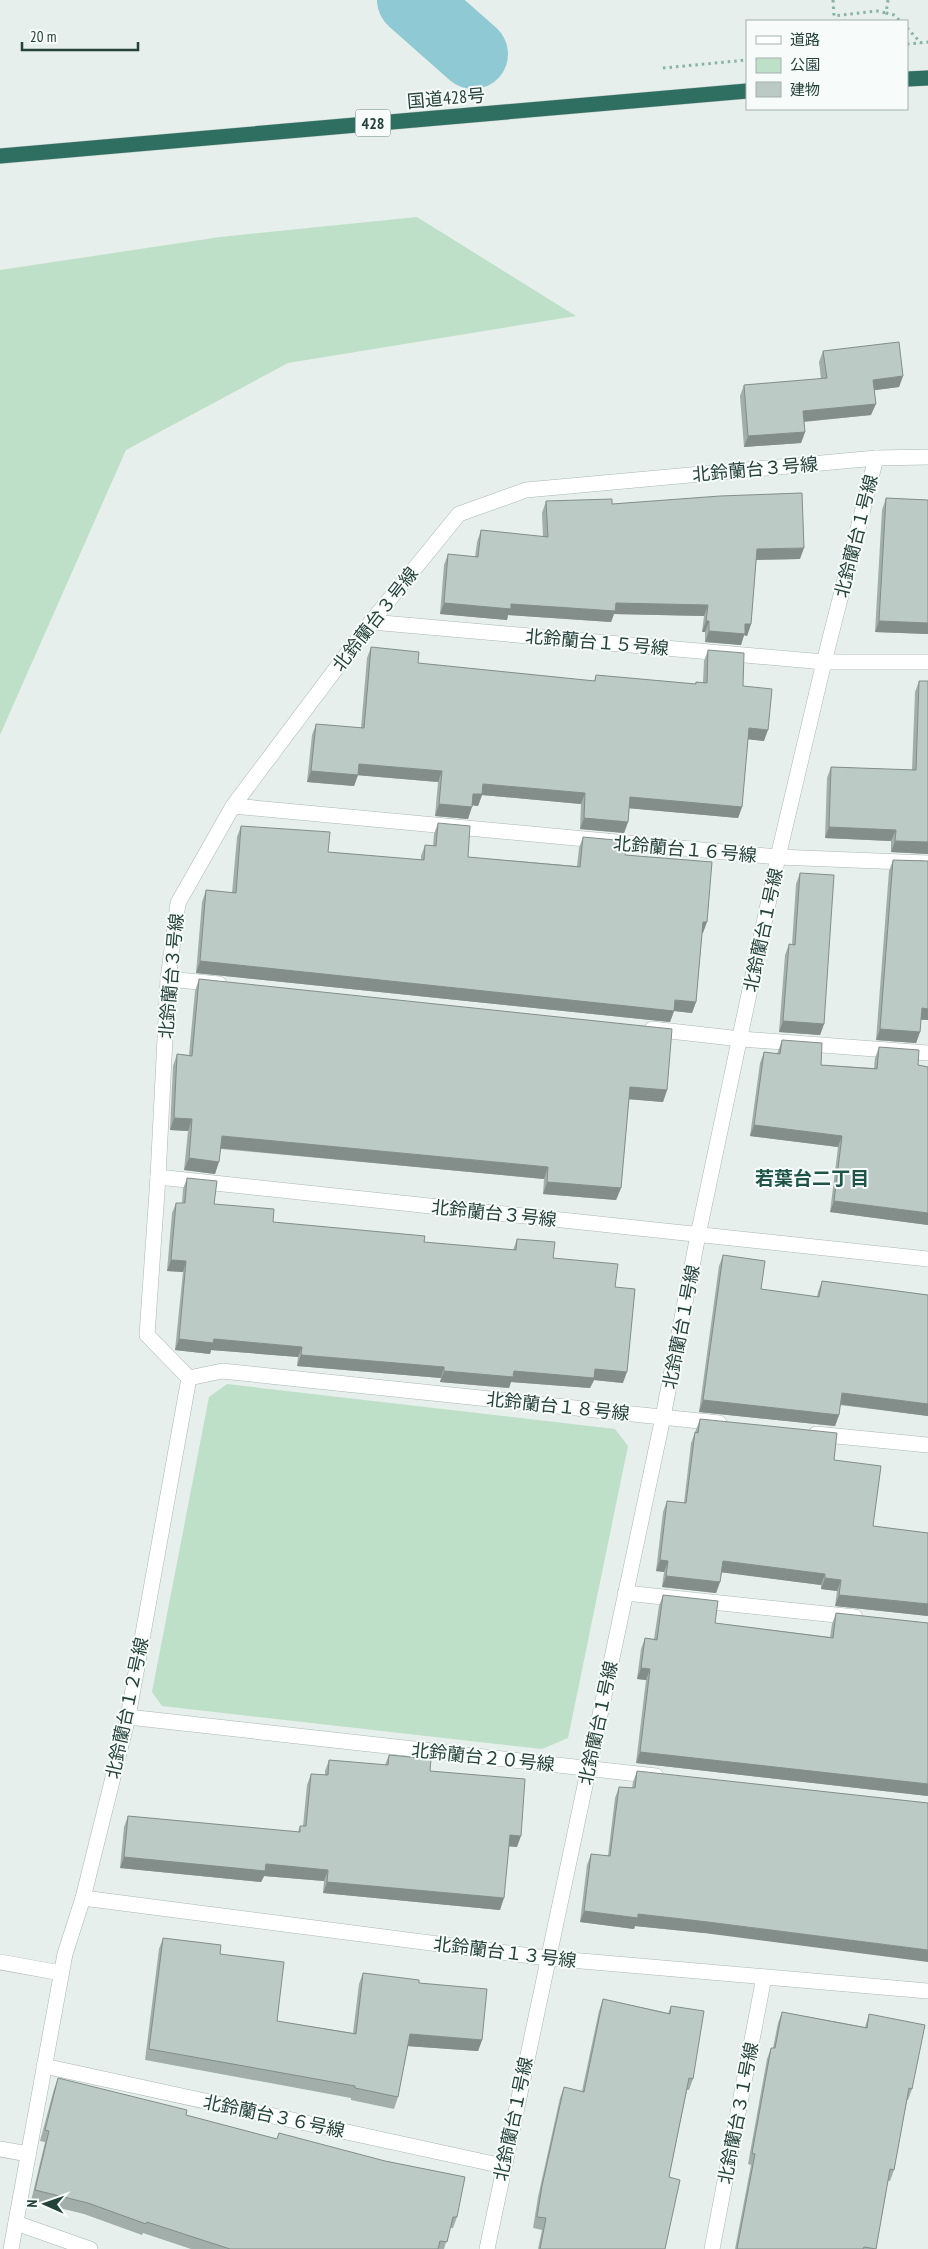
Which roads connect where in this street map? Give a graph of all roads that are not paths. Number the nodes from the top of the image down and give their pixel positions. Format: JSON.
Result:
{"nodes":[{"id":1,"x":928,"y":78,"type":"edge"},
{"id":2,"x":908,"y":79,"type":"edge"},
{"id":3,"x":746,"y":91,"type":"edge"},
{"id":4,"x":0,"y":156,"type":"edge"},
{"id":5,"x":876,"y":458,"type":"junction"},
{"id":6,"x":928,"y":458,"type":"edge"},
{"id":7,"x":371,"y":622,"type":"junction"},
{"id":8,"x":824,"y":662,"type":"junction"},
{"id":9,"x":928,"y":662,"type":"edge"},
{"id":10,"x":233,"y":806,"type":"junction"},
{"id":11,"x":778,"y":858,"type":"junction"},
{"id":12,"x":928,"y":863,"type":"edge"},
{"id":13,"x":168,"y":978,"type":"junction"},
{"id":14,"x":237,"y":986,"type":"edge"},
{"id":15,"x":632,"y":1027,"type":"edge"},
{"id":16,"x":741,"y":1039,"type":"junction"},
{"id":17,"x":928,"y":1053,"type":"edge"},
{"id":18,"x":158,"y":1177,"type":"junction"},
{"id":19,"x":698,"y":1236,"type":"junction"},
{"id":20,"x":928,"y":1259,"type":"edge"},
{"id":21,"x":189,"y":1378,"type":"junction"},
{"id":22,"x":663,"y":1418,"type":"junction"},
{"id":23,"x":732,"y":1425,"type":"edge"},
{"id":24,"x":801,"y":1432,"type":"edge"},
{"id":25,"x":928,"y":1445,"type":"edge"},
{"id":26,"x":625,"y":1593,"type":"junction"},
{"id":27,"x":869,"y":1619,"type":"edge"},
{"id":28,"x":128,"y":1717,"type":"junction"},
{"id":29,"x":588,"y":1768,"type":"junction"},
{"id":30,"x":676,"y":1778,"type":"edge"},
{"id":31,"x":83,"y":1898,"type":"junction"},
{"id":32,"x":547,"y":1958,"type":"junction"},
{"id":33,"x":0,"y":1962,"type":"edge"},
{"id":34,"x":61,"y":1973,"type":"junction"},
{"id":35,"x":764,"y":1977,"type":"junction"},
{"id":36,"x":928,"y":1991,"type":"edge"},
{"id":37,"x":44,"y":2066,"type":"junction"},
{"id":38,"x":0,"y":2149,"type":"edge"},
{"id":39,"x":28,"y":2154,"type":"junction"},
{"id":40,"x":503,"y":2166,"type":"junction"},
{"id":41,"x":16,"y":2223,"type":"junction"},
{"id":42,"x":11,"y":2249,"type":"edge"},
{"id":43,"x":90,"y":2249,"type":"edge"},
{"id":44,"x":487,"y":2249,"type":"edge"},
{"id":45,"x":712,"y":2249,"type":"edge"}],
"edges":[{"from":1,"to":2,"type":"highway"},
{"from":3,"to":4,"type":"highway","name":"国道428号","number":"428"},
{"from":5,"to":6,"type":"street","name":"北鈴蘭台１号線"},
{"from":5,"to":7,"type":"street","name":"北鈴蘭台３号線"},
{"from":5,"to":8,"type":"street","name":"北鈴蘭台１号線"},
{"from":7,"to":8,"type":"street","name":"北鈴蘭台１５号線"},
{"from":7,"to":10,"type":"street","name":"北鈴蘭台３号線"},
{"from":8,"to":9,"type":"street","name":"北鈴蘭台１５号線"},
{"from":8,"to":11,"type":"street","name":"北鈴蘭台１号線"},
{"from":10,"to":11,"type":"street","name":"北鈴蘭台１６号線"},
{"from":10,"to":13,"type":"street","name":"北鈴蘭台３号線"},
{"from":11,"to":12,"type":"street","name":"北鈴蘭台１６号線"},
{"from":11,"to":16,"type":"street","name":"北鈴蘭台１号線"},
{"from":13,"to":14,"type":"street"},
{"from":13,"to":18,"type":"street","name":"北鈴蘭台３号線"},
{"from":15,"to":16,"type":"street"},
{"from":16,"to":17,"type":"street"},
{"from":16,"to":19,"type":"street","name":"北鈴蘭台１号線"},
{"from":18,"to":19,"type":"street","name":"北鈴蘭台３号線"},
{"from":18,"to":21,"type":"street"},
{"from":19,"to":20,"type":"street","name":"北鈴蘭台３号線"},
{"from":19,"to":22,"type":"street","name":"北鈴蘭台１号線"},
{"from":21,"to":22,"type":"street","name":"北鈴蘭台１８号線"},
{"from":21,"to":28,"type":"street","name":"北鈴蘭台１２号線"},
{"from":22,"to":23,"type":"street","name":"北鈴蘭台１８号線"},
{"from":22,"to":26,"type":"street","name":"北鈴蘭台１号線"},
{"from":24,"to":25,"type":"street"},
{"from":26,"to":27,"type":"street"},
{"from":26,"to":29,"type":"street","name":"北鈴蘭台１号線"},
{"from":28,"to":29,"type":"street","name":"北鈴蘭台２０号線"},
{"from":28,"to":31,"type":"street","name":"北鈴蘭台１２号線"},
{"from":29,"to":30,"type":"street","name":"北鈴蘭台２０号線"},
{"from":29,"to":32,"type":"street","name":"北鈴蘭台１号線"},
{"from":31,"to":32,"type":"street","name":"北鈴蘭台１３号線"},
{"from":31,"to":34,"type":"street","name":"北鈴蘭台１２号線"},
{"from":32,"to":35,"type":"street","name":"北鈴蘭台１３号線"},
{"from":32,"to":40,"type":"street","name":"北鈴蘭台１号線"},
{"from":33,"to":34,"type":"street"},
{"from":34,"to":37,"type":"street","name":"北鈴蘭台１２号線"},
{"from":35,"to":36,"type":"street","name":"北鈴蘭台１３号線"},
{"from":35,"to":45,"type":"street","name":"北鈴蘭台３１号線"},
{"from":37,"to":39,"type":"street","name":"北鈴蘭台１２号線"},
{"from":37,"to":40,"type":"street","name":"北鈴蘭台３６号線"},
{"from":38,"to":39,"type":"street"},
{"from":39,"to":41,"type":"street","name":"北鈴蘭台１２号線"},
{"from":40,"to":44,"type":"street","name":"北鈴蘭台１号線"},
{"from":41,"to":42,"type":"street","name":"北鈴蘭台１２号線"},
{"from":41,"to":43,"type":"street"}]}
